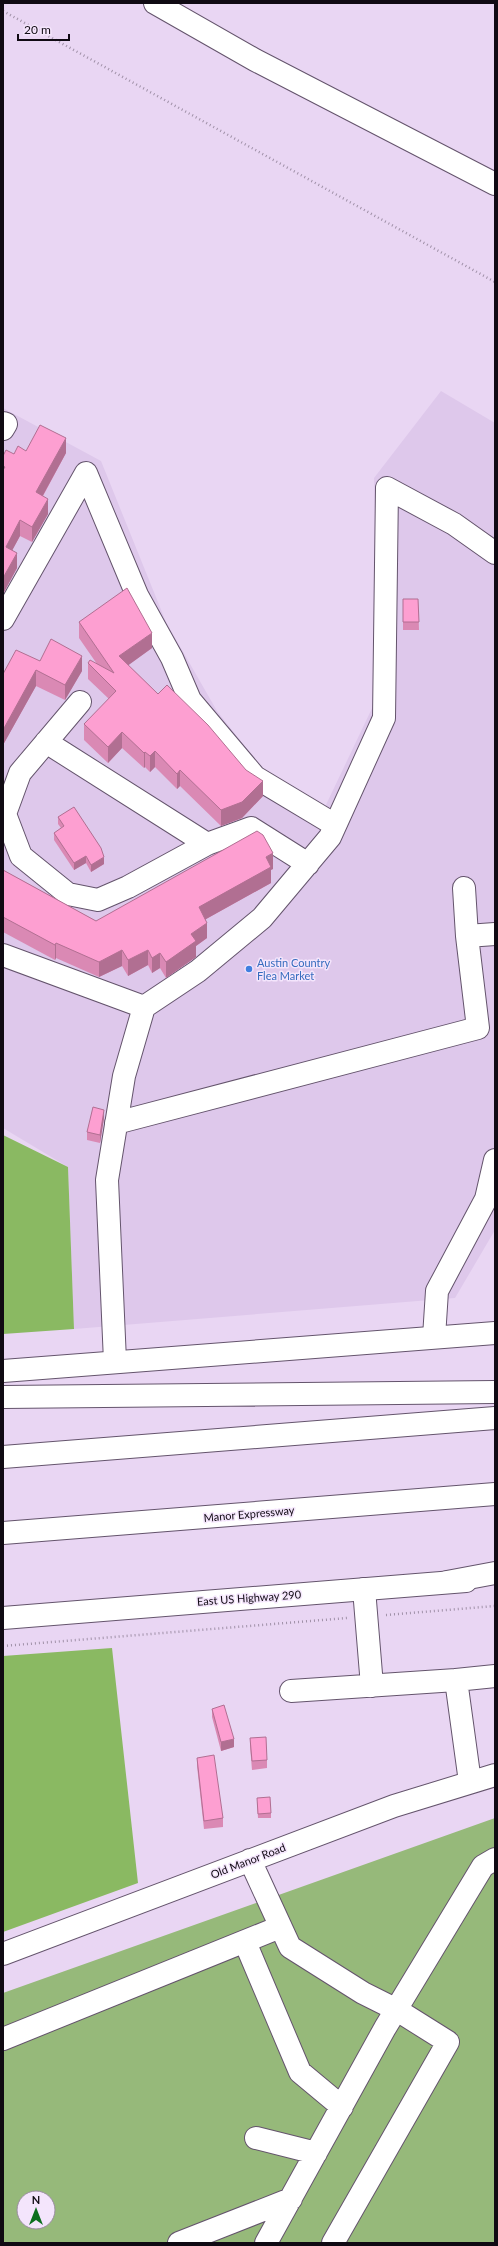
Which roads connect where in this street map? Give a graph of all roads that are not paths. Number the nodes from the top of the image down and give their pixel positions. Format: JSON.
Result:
{"nodes":[{"id":1,"x":155,"y":3,"type":"edge"},
{"id":2,"x":495,"y":184,"type":"edge"},
{"id":3,"x":3,"y":423,"type":"edge"},
{"id":4,"x":3,"y":429,"type":"edge"},
{"id":5,"x":495,"y":553,"type":"edge"},
{"id":6,"x":3,"y":619,"type":"edge"},
{"id":7,"x":80,"y":702,"type":"dead end"},
{"id":8,"x":46,"y":742,"type":"junction"},
{"id":9,"x":336,"y":825,"type":"junction"},
{"id":10,"x":207,"y":844,"type":"junction"},
{"id":11,"x":308,"y":864,"type":"junction"},
{"id":12,"x":464,"y":888,"type":"dead end"},
{"id":13,"x":495,"y":934,"type":"edge"},
{"id":14,"x":467,"y":936,"type":"junction"},
{"id":15,"x":3,"y":955,"type":"edge"},
{"id":16,"x":144,"y":1007,"type":"junction"},
{"id":17,"x":116,"y":1123,"type":"junction"},
{"id":18,"x":495,"y":1160,"type":"edge"},
{"id":19,"x":495,"y":1333,"type":"edge"},
{"id":20,"x":434,"y":1337,"type":"junction"},
{"id":21,"x":115,"y":1361,"type":"junction"},
{"id":22,"x":3,"y":1371,"type":"edge"},
{"id":23,"x":495,"y":1392,"type":"edge"},
{"id":24,"x":3,"y":1397,"type":"edge"},
{"id":25,"x":495,"y":1418,"type":"edge"},
{"id":26,"x":3,"y":1457,"type":"edge"},
{"id":27,"x":495,"y":1494,"type":"edge"},
{"id":28,"x":3,"y":1533,"type":"edge"},
{"id":29,"x":495,"y":1573,"type":"edge"},
{"id":30,"x":495,"y":1578,"type":"edge"},
{"id":31,"x":447,"y":1582,"type":"junction"},
{"id":32,"x":364,"y":1589,"type":"junction"},
{"id":33,"x":3,"y":1618,"type":"edge"},
{"id":34,"x":495,"y":1676,"type":"edge"},
{"id":35,"x":456,"y":1680,"type":"junction"},
{"id":36,"x":372,"y":1686,"type":"junction"},
{"id":37,"x":291,"y":1691,"type":"dead end"},
{"id":38,"x":495,"y":1774,"type":"edge"},
{"id":39,"x":470,"y":1782,"type":"junction"},
{"id":40,"x":495,"y":1858,"type":"edge"},
{"id":41,"x":250,"y":1860,"type":"junction"},
{"id":42,"x":280,"y":1927,"type":"junction"},
{"id":43,"x":244,"y":1942,"type":"junction"},
{"id":44,"x":3,"y":1954,"type":"edge"},
{"id":45,"x":397,"y":2010,"type":"junction"},
{"id":46,"x":3,"y":2039,"type":"edge"},
{"id":47,"x":342,"y":2107,"type":"junction"},
{"id":48,"x":256,"y":2138,"type":"dead end"},
{"id":49,"x":316,"y":2153,"type":"junction"},
{"id":50,"x":291,"y":2199,"type":"junction"},
{"id":51,"x":179,"y":2243,"type":"edge"},
{"id":52,"x":266,"y":2243,"type":"edge"},
{"id":53,"x":333,"y":2243,"type":"edge"}],
"edges":[{"from":1,"to":2,"type":"main road"},
{"from":3,"to":4,"type":"main road"},
{"from":5,"to":9,"type":"main road"},
{"from":6,"to":9,"type":"main road"},
{"from":7,"to":8,"type":"main road"},
{"from":8,"to":10,"type":"main road"},
{"from":8,"to":10,"type":"main road"},
{"from":9,"to":11,"type":"main road"},
{"from":10,"to":11,"type":"main road"},
{"from":11,"to":16,"type":"main road"},
{"from":12,"to":14,"type":"main road"},
{"from":13,"to":14,"type":"main road"},
{"from":14,"to":17,"type":"main road"},
{"from":15,"to":16,"type":"main road"},
{"from":16,"to":17,"type":"main road"},
{"from":17,"to":21,"type":"main road"},
{"from":18,"to":20,"type":"main road"},
{"from":19,"to":20,"type":"main road"},
{"from":20,"to":21,"type":"main road"},
{"from":21,"to":22,"type":"main road"},
{"from":23,"to":24,"type":"main road"},
{"from":25,"to":26,"type":"main road"},
{"from":27,"to":28,"type":"main road","name":"Manor Expressway"},
{"from":29,"to":31,"type":"main road"},
{"from":30,"to":31,"type":"main road","name":"East US Highway 290"},
{"from":31,"to":32,"type":"main road","name":"East US Highway 290"},
{"from":32,"to":33,"type":"main road","name":"East US Highway 290"},
{"from":32,"to":36,"type":"main road"},
{"from":34,"to":35,"type":"main road"},
{"from":35,"to":36,"type":"main road"},
{"from":35,"to":39,"type":"main road"},
{"from":36,"to":37,"type":"main road"},
{"from":38,"to":39,"type":"main road","name":"Old Manor Road"},
{"from":39,"to":41,"type":"main road","name":"Old Manor Road"},
{"from":40,"to":45,"type":"main road"},
{"from":41,"to":42,"type":"main road"},
{"from":41,"to":44,"type":"main road","name":"Old Manor Road"},
{"from":42,"to":43,"type":"main road"},
{"from":42,"to":45,"type":"main road"},
{"from":43,"to":46,"type":"main road"},
{"from":43,"to":47,"type":"main road"},
{"from":45,"to":47,"type":"main road"},
{"from":45,"to":53,"type":"main road"},
{"from":47,"to":49,"type":"main road"},
{"from":48,"to":49,"type":"main road"},
{"from":49,"to":50,"type":"main road"},
{"from":50,"to":51,"type":"main road"},
{"from":50,"to":52,"type":"main road"}]}
